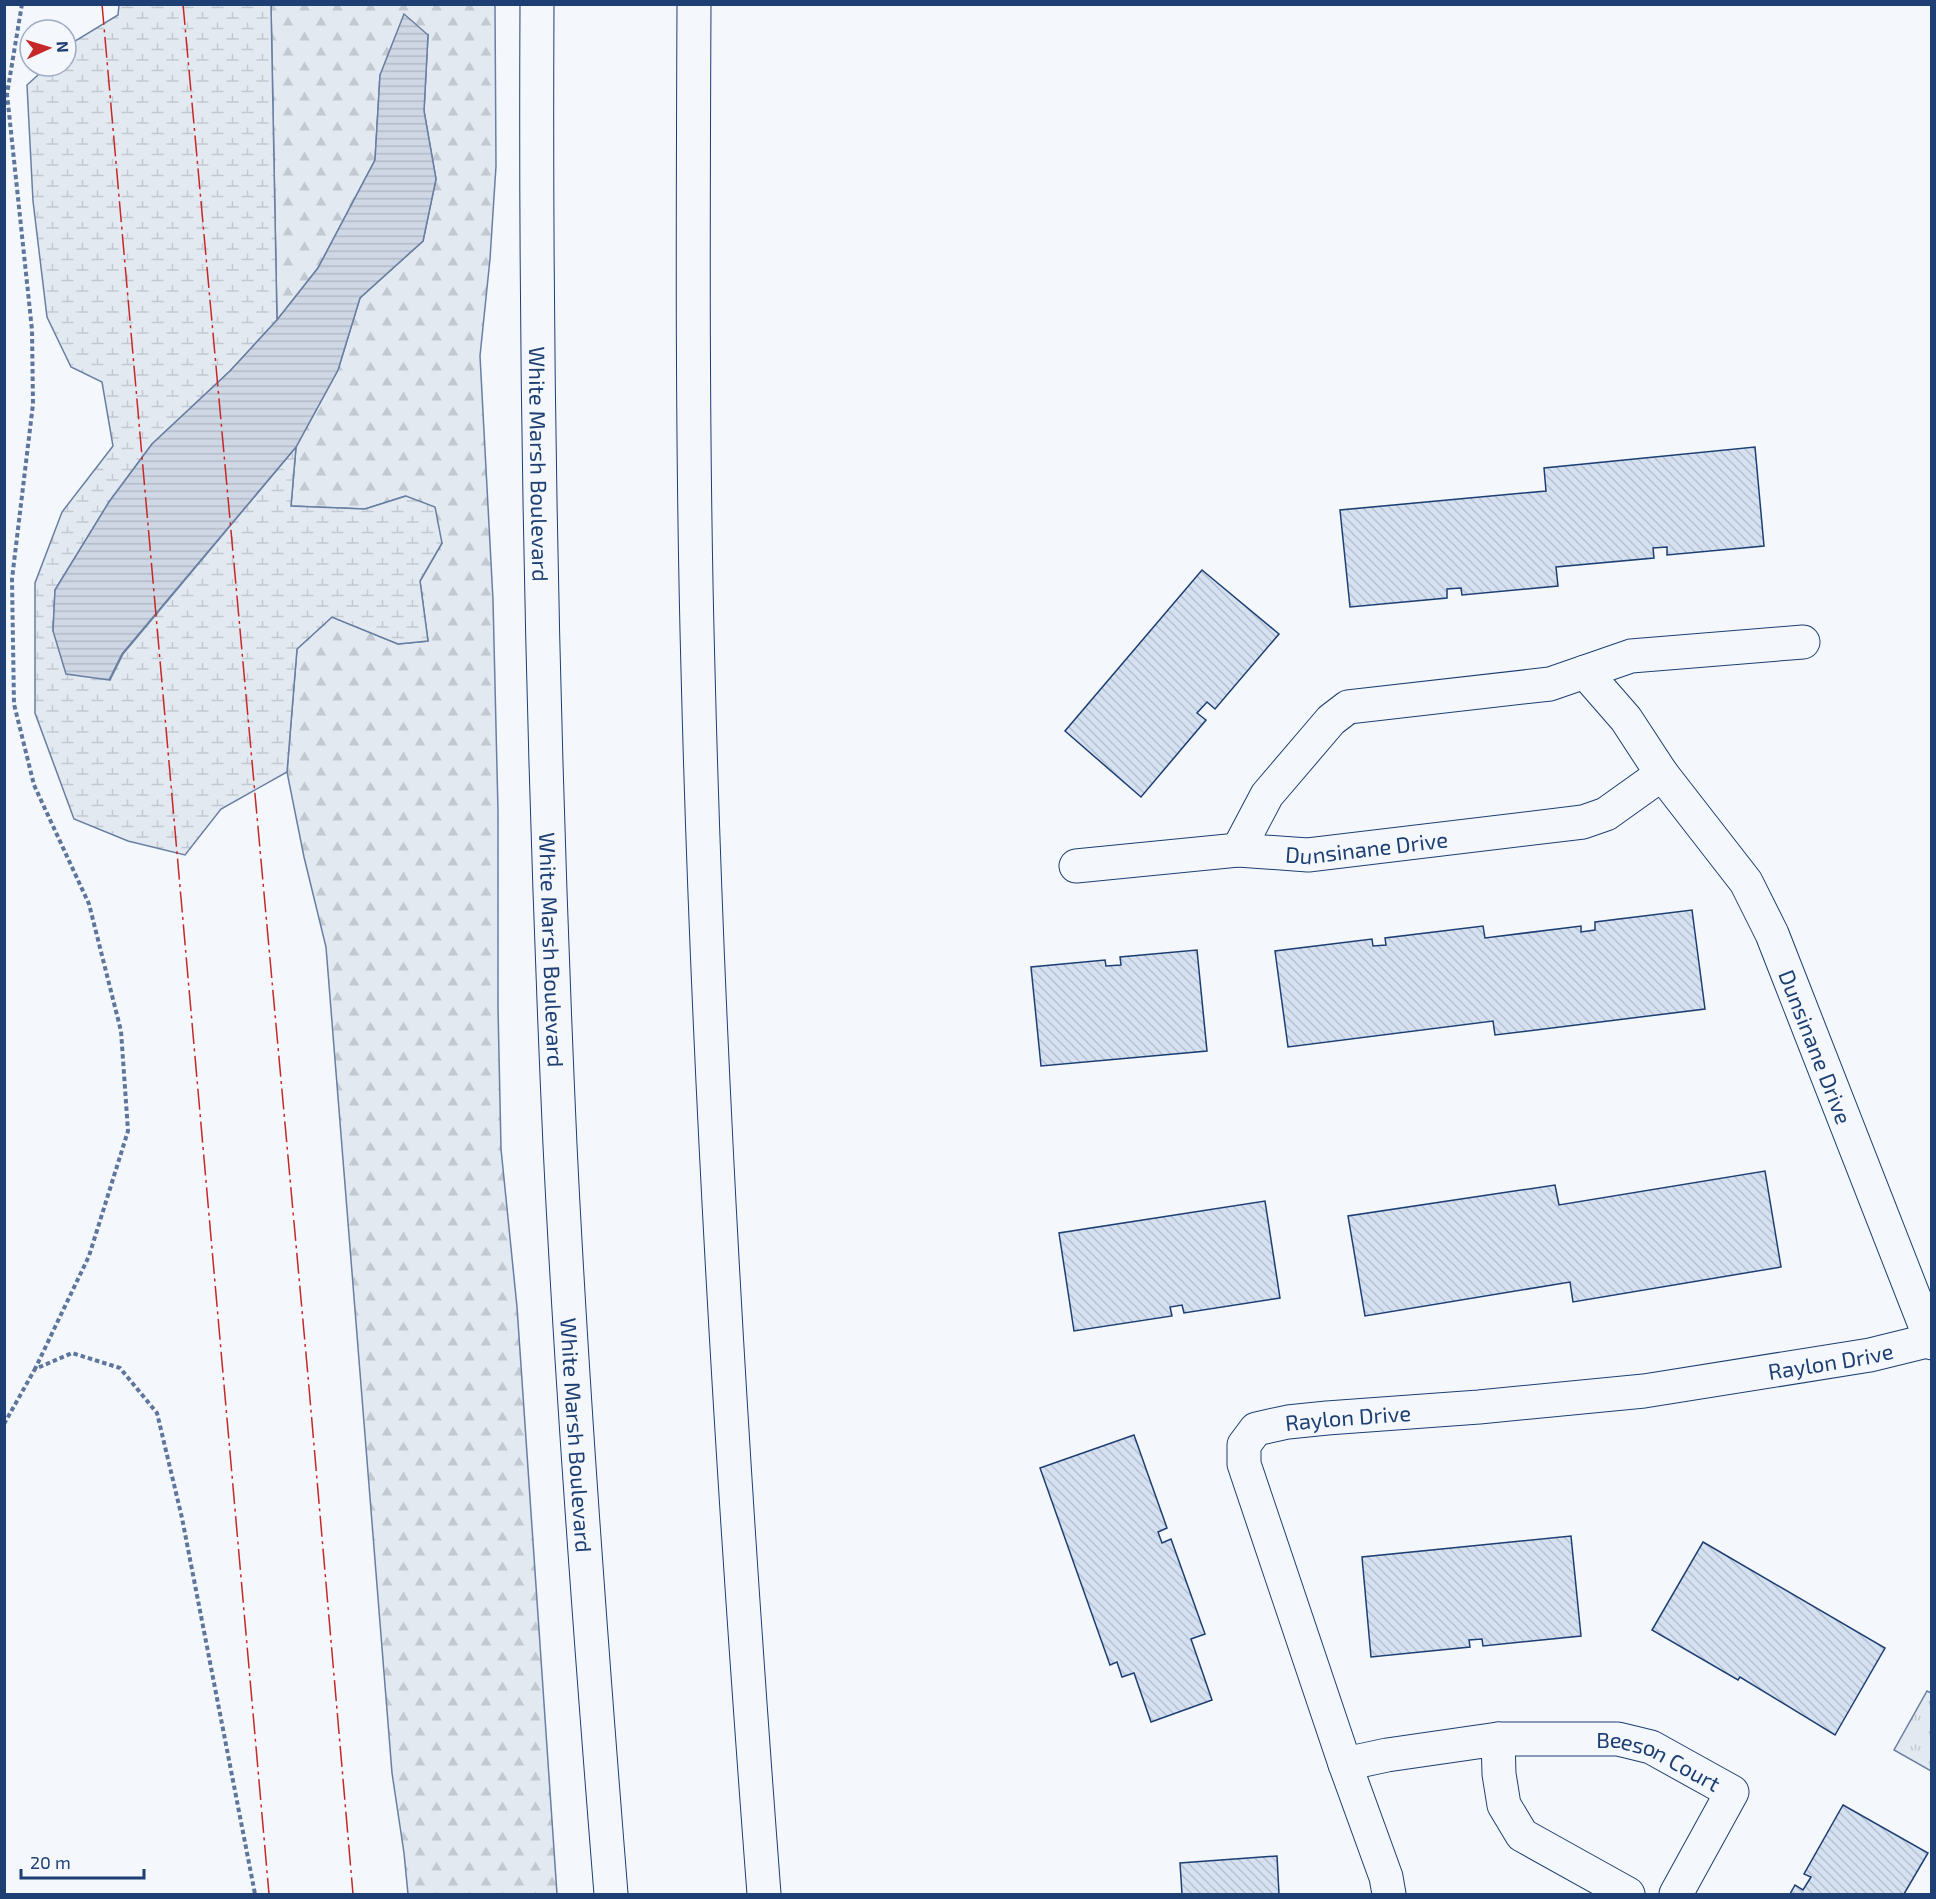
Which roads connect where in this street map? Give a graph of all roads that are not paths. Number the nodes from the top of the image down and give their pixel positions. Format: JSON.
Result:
{"nodes":[{"id":1,"x":537,"y":4,"type":"edge"},
{"id":2,"x":694,"y":4,"type":"edge"},
{"id":3,"x":1803,"y":642,"type":"dead end"},
{"id":4,"x":1585,"y":672,"type":"junction"},
{"id":5,"x":1662,"y":774,"type":"junction"},
{"id":6,"x":1238,"y":850,"type":"junction"},
{"id":7,"x":1076,"y":866,"type":"dead end"},
{"id":8,"x":1931,"y":1342,"type":"edge"},
{"id":9,"x":1498,"y":1738,"type":"junction"},
{"id":10,"x":1345,"y":1764,"type":"junction"},
{"id":11,"x":1394,"y":1889,"type":"edge"},
{"id":12,"x":611,"y":1894,"type":"edge"},
{"id":13,"x":764,"y":1894,"type":"edge"},
{"id":14,"x":1628,"y":1894,"type":"edge"},
{"id":15,"x":1676,"y":1894,"type":"edge"}],
"edges":[{"from":1,"to":12,"type":"main road","name":"White Marsh Boulevard"},
{"from":2,"to":13,"type":"main road"},
{"from":3,"to":4,"type":"main road"},
{"from":4,"to":5,"type":"main road","name":"Dunsinane Drive"},
{"from":4,"to":6,"type":"main road"},
{"from":5,"to":6,"type":"main road","name":"Dunsinane Drive"},
{"from":5,"to":8,"type":"main road","name":"Dunsinane Drive"},
{"from":6,"to":7,"type":"main road","name":"Dunsinane Drive"},
{"from":8,"to":10,"type":"main road","name":"Raylon Drive"},
{"from":9,"to":10,"type":"main road","name":"Beeson Court"},
{"from":9,"to":14,"type":"main road"},
{"from":9,"to":15,"type":"main road","name":"Beeson Court"},
{"from":10,"to":11,"type":"main road","name":"Raylon Drive"}]}
